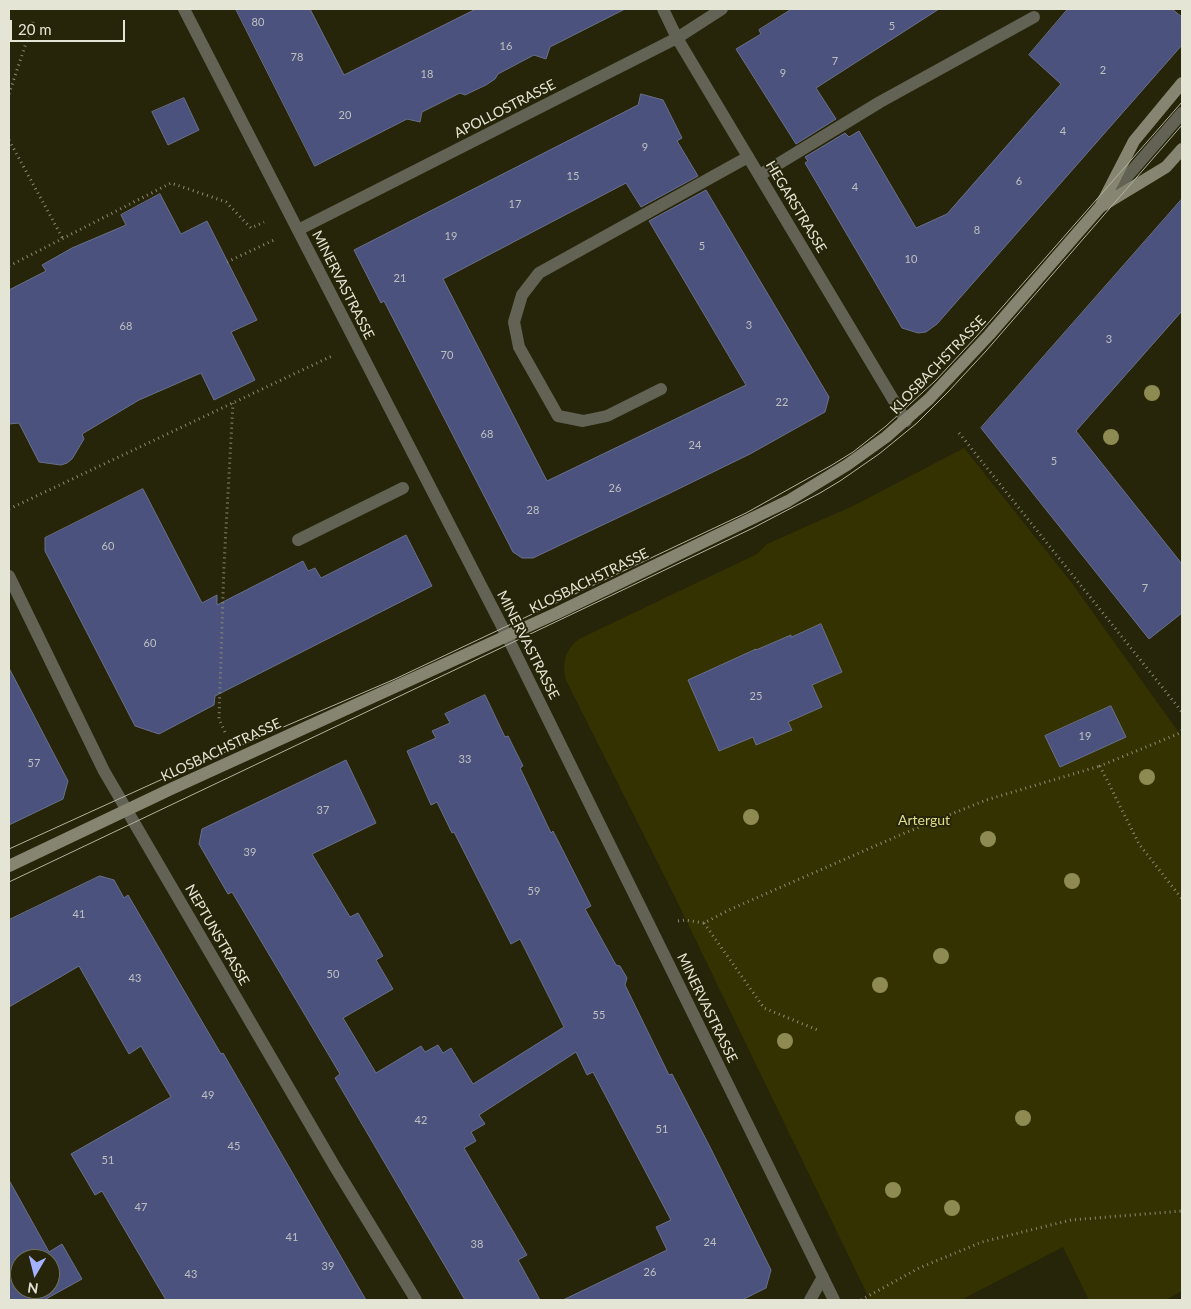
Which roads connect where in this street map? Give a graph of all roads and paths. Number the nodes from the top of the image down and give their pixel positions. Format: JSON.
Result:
{"nodes":[{"id":1,"x":184,"y":9,"type":"edge"},
{"id":2,"x":663,"y":9,"type":"edge"},
{"id":3,"x":722,"y":9,"type":"edge"},
{"id":4,"x":1034,"y":17,"type":"dead end"},
{"id":5,"x":34,"y":19,"type":"dead end"},
{"id":6,"x":677,"y":38,"type":"junction"},
{"id":7,"x":1182,"y":83,"type":"edge"},
{"id":8,"x":9,"y":94,"type":"edge"},
{"id":9,"x":1182,"y":113,"type":"edge"},
{"id":10,"x":9,"y":140,"type":"edge"},
{"id":11,"x":1182,"y":150,"type":"edge"},
{"id":12,"x":748,"y":156,"type":"junction"},
{"id":13,"x":760,"y":175,"type":"junction"},
{"id":14,"x":1100,"y":207,"type":"junction"},
{"id":15,"x":267,"y":221,"type":"dead end"},
{"id":16,"x":298,"y":230,"type":"junction"},
{"id":17,"x":62,"y":239,"type":"junction"},
{"id":18,"x":276,"y":240,"type":"dead end"},
{"id":19,"x":228,"y":262,"type":"dead end"},
{"id":20,"x":9,"y":266,"type":"edge"},
{"id":21,"x":334,"y":354,"type":"dead end"},
{"id":22,"x":661,"y":389,"type":"dead end"},
{"id":23,"x":233,"y":403,"type":"junction"},
{"id":24,"x":906,"y":420,"type":"junction"},
{"id":25,"x":959,"y":432,"type":"dead end"},
{"id":26,"x":403,"y":488,"type":"dead end"},
{"id":27,"x":9,"y":509,"type":"edge"},
{"id":28,"x":298,"y":540,"type":"dead end"},
{"id":29,"x":9,"y":576,"type":"edge"},
{"id":30,"x":507,"y":636,"type":"junction"},
{"id":31,"x":1182,"y":712,"type":"edge"},
{"id":32,"x":1182,"y":730,"type":"edge"},
{"id":33,"x":225,"y":732,"type":"dead end"},
{"id":34,"x":1100,"y":766,"type":"junction"},
{"id":35,"x":127,"y":810,"type":"junction"},
{"id":36,"x":9,"y":866,"type":"edge"},
{"id":37,"x":1182,"y":899,"type":"edge"},
{"id":38,"x":677,"y":921,"type":"dead end"},
{"id":39,"x":704,"y":923,"type":"junction"},
{"id":40,"x":820,"y":1031,"type":"dead end"},
{"id":41,"x":1182,"y":1211,"type":"edge"},
{"id":42,"x":823,"y":1277,"type":"junction"},
{"id":43,"x":416,"y":1300,"type":"edge"},
{"id":44,"x":810,"y":1300,"type":"edge"},
{"id":45,"x":834,"y":1300,"type":"edge"},
{"id":46,"x":860,"y":1300,"type":"edge"}],
"edges":[{"from":1,"to":16,"type":"street","name":"MINERVASTRASSE"},
{"from":2,"to":6,"type":"street","name":"HEGARSTRASSE"},
{"from":3,"to":6,"type":"street","name":"APOLLOSTRASSE"},
{"from":4,"to":13,"type":"street"},
{"from":5,"to":8,"type":"path"},
{"from":6,"to":12,"type":"street","name":"HEGARSTRASSE"},
{"from":6,"to":16,"type":"street","name":"APOLLOSTRASSE"},
{"from":7,"to":14,"type":"street","name":"KLOSBACHSTRASSE"},
{"from":9,"to":14,"type":"street"},
{"from":10,"to":17,"type":"path"},
{"from":11,"to":14,"type":"street","name":"KLOSBACHSTRASSE"},
{"from":12,"to":13,"type":"street","name":"HEGARSTRASSE"},
{"from":12,"to":22,"type":"street"},
{"from":13,"to":24,"type":"street","name":"HEGARSTRASSE"},
{"from":14,"to":24,"type":"street","name":"KLOSBACHSTRASSE"},
{"from":15,"to":17,"type":"path"},
{"from":16,"to":30,"type":"street","name":"MINERVASTRASSE"},
{"from":17,"to":20,"type":"path"},
{"from":18,"to":19,"type":"path"},
{"from":21,"to":23,"type":"path"},
{"from":23,"to":27,"type":"path"},
{"from":23,"to":33,"type":"path"},
{"from":24,"to":30,"type":"street","name":"KLOSBACHSTRASSE"},
{"from":25,"to":31,"type":"path"},
{"from":26,"to":28,"type":"street"},
{"from":29,"to":35,"type":"street","name":"NEPTUNSTRASSE"},
{"from":30,"to":35,"type":"street","name":"KLOSBACHSTRASSE"},
{"from":30,"to":42,"type":"street","name":"MINERVASTRASSE"},
{"from":32,"to":34,"type":"path"},
{"from":34,"to":37,"type":"path"},
{"from":34,"to":39,"type":"path"},
{"from":35,"to":36,"type":"street","name":"KLOSBACHSTRASSE"},
{"from":35,"to":43,"type":"street","name":"NEPTUNSTRASSE"},
{"from":38,"to":39,"type":"path"},
{"from":39,"to":40,"type":"path"},
{"from":41,"to":46,"type":"path"},
{"from":42,"to":44,"type":"street"},
{"from":42,"to":45,"type":"street","name":"MINERVASTRASSE"}]}
